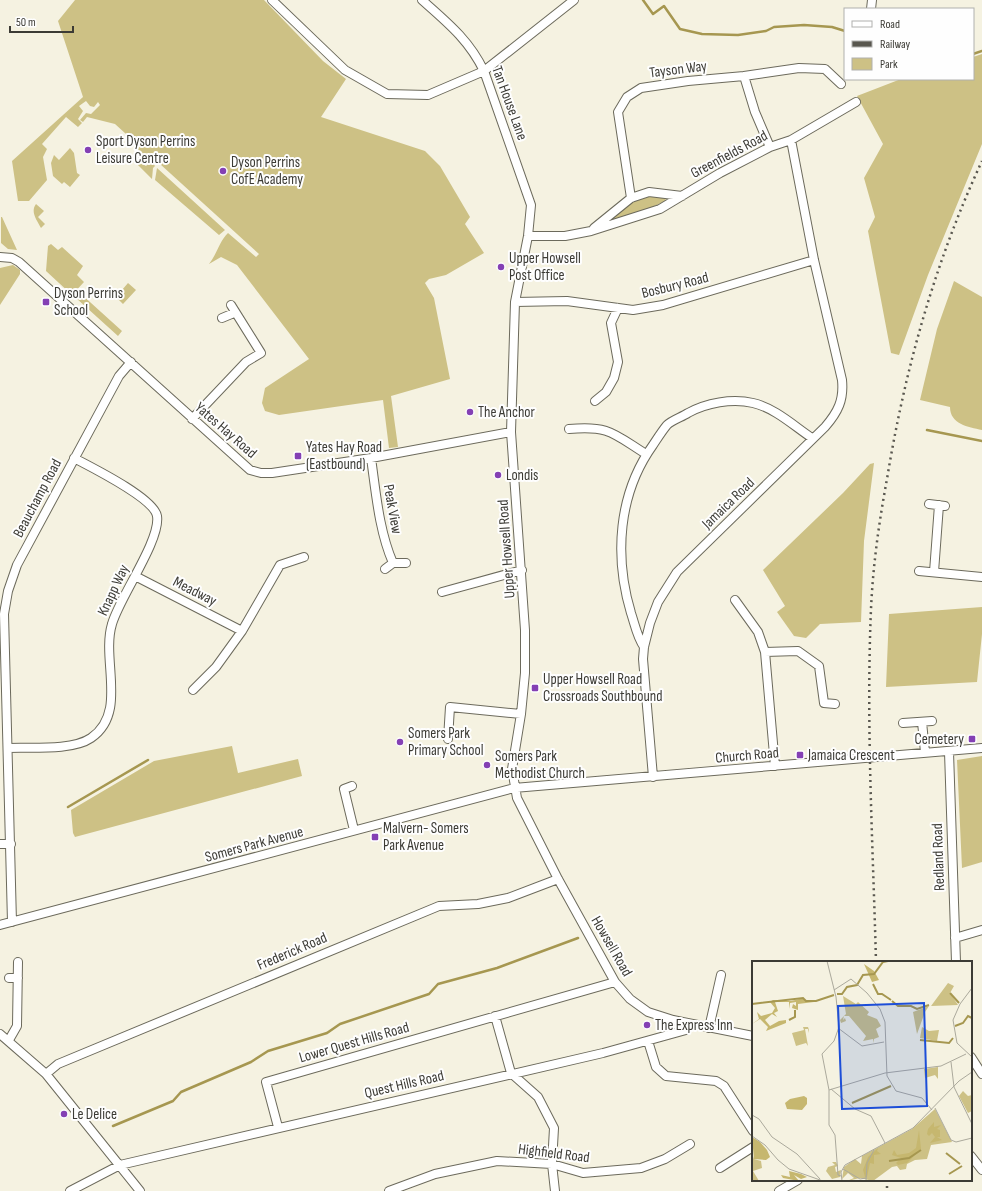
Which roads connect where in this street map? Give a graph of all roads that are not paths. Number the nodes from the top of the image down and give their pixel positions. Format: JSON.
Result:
{"nodes":[{"id":1,"x":272,"y":0,"type":"edge"},
{"id":2,"x":422,"y":0,"type":"edge"},
{"id":3,"x":574,"y":0,"type":"edge"},
{"id":4,"x":484,"y":71,"type":"junction"},
{"id":5,"x":744,"y":76,"type":"junction"},
{"id":6,"x":841,"y":84,"type":"dead end"},
{"id":7,"x":856,"y":102,"type":"dead end"},
{"id":8,"x":791,"y":140,"type":"junction"},
{"id":9,"x":770,"y":147,"type":"junction"},
{"id":10,"x":682,"y":196,"type":"junction"},
{"id":11,"x":631,"y":198,"type":"junction"},
{"id":12,"x":590,"y":231,"type":"junction"},
{"id":13,"x":528,"y":236,"type":"junction"},
{"id":14,"x":0,"y":257,"type":"edge"},
{"id":15,"x":814,"y":260,"type":"junction"},
{"id":16,"x":515,"y":302,"type":"junction"},
{"id":17,"x":618,"y":308,"type":"junction"},
{"id":18,"x":222,"y":318,"type":"dead end"},
{"id":19,"x":131,"y":362,"type":"junction"},
{"id":20,"x":595,"y":401,"type":"dead end"},
{"id":21,"x":192,"y":419,"type":"junction"},
{"id":22,"x":569,"y":429,"type":"dead end"},
{"id":23,"x":511,"y":432,"type":"junction"},
{"id":24,"x":812,"y":438,"type":"junction"},
{"id":25,"x":646,"y":454,"type":"junction"},
{"id":26,"x":74,"y":458,"type":"junction"},
{"id":27,"x":370,"y":458,"type":"junction"},
{"id":28,"x":929,"y":504,"type":"dead end"},
{"id":29,"x":304,"y":557,"type":"dead end"},
{"id":30,"x":394,"y":563,"type":"junction"},
{"id":31,"x":406,"y":563,"type":"dead end"},
{"id":32,"x":385,"y":569,"type":"dead end"},
{"id":33,"x":522,"y":570,"type":"junction"},
{"id":34,"x":919,"y":571,"type":"dead end"},
{"id":35,"x":934,"y":572,"type":"junction"},
{"id":36,"x":135,"y":576,"type":"junction"},
{"id":37,"x":982,"y":576,"type":"edge"},
{"id":38,"x":442,"y":592,"type":"dead end"},
{"id":39,"x":735,"y":600,"type":"dead end"},
{"id":40,"x":242,"y":631,"type":"junction"},
{"id":41,"x":644,"y":647,"type":"junction"},
{"id":42,"x":765,"y":652,"type":"junction"},
{"id":43,"x":193,"y":690,"type":"dead end"},
{"id":44,"x":834,"y":704,"type":"dead end"},
{"id":45,"x":521,"y":714,"type":"junction"},
{"id":46,"x":932,"y":721,"type":"dead end"},
{"id":47,"x":922,"y":722,"type":"junction"},
{"id":48,"x":902,"y":723,"type":"dead end"},
{"id":49,"x":448,"y":739,"type":"dead end"},
{"id":50,"x":8,"y":748,"type":"junction"},
{"id":51,"x":982,"y":748,"type":"edge"},
{"id":52,"x":924,"y":752,"type":"junction"},
{"id":53,"x":949,"y":752,"type":"junction"},
{"id":54,"x":775,"y":766,"type":"junction"},
{"id":55,"x":653,"y":777,"type":"junction"},
{"id":56,"x":352,"y":786,"type":"dead end"},
{"id":57,"x":514,"y":788,"type":"junction"},
{"id":58,"x":354,"y":830,"type":"junction"},
{"id":59,"x":0,"y":844,"type":"edge"},
{"id":60,"x":11,"y":844,"type":"junction"},
{"id":61,"x":558,"y":879,"type":"junction"},
{"id":62,"x":12,"y":922,"type":"junction"},
{"id":63,"x":0,"y":925,"type":"edge"},
{"id":64,"x":982,"y":930,"type":"edge"},
{"id":65,"x":955,"y":938,"type":"junction"},
{"id":66,"x":956,"y":961,"type":"edge"},
{"id":67,"x":18,"y":962,"type":"dead end"},
{"id":68,"x":721,"y":975,"type":"dead end"},
{"id":69,"x":9,"y":978,"type":"dead end"},
{"id":70,"x":18,"y":978,"type":"junction"},
{"id":71,"x":615,"y":982,"type":"junction"},
{"id":72,"x":494,"y":1016,"type":"junction"},
{"id":73,"x":691,"y":1024,"type":"junction"},
{"id":74,"x":709,"y":1028,"type":"junction"},
{"id":75,"x":0,"y":1034,"type":"edge"},
{"id":76,"x":752,"y":1036,"type":"edge"},
{"id":77,"x":9,"y":1040,"type":"junction"},
{"id":78,"x":648,"y":1041,"type":"junction"},
{"id":79,"x":972,"y":1059,"type":"edge"},
{"id":80,"x":46,"y":1074,"type":"junction"},
{"id":81,"x":511,"y":1074,"type":"junction"},
{"id":82,"x":982,"y":1074,"type":"edge"},
{"id":83,"x":278,"y":1127,"type":"junction"},
{"id":84,"x":752,"y":1129,"type":"edge"},
{"id":85,"x":690,"y":1144,"type":"dead end"},
{"id":86,"x":752,"y":1149,"type":"edge"},
{"id":87,"x":972,"y":1157,"type":"edge"},
{"id":88,"x":552,"y":1164,"type":"junction"},
{"id":89,"x":120,"y":1165,"type":"junction"},
{"id":90,"x":720,"y":1168,"type":"dead end"},
{"id":91,"x":982,"y":1170,"type":"edge"},
{"id":92,"x":796,"y":1181,"type":"edge"},
{"id":93,"x":70,"y":1191,"type":"edge"},
{"id":94,"x":140,"y":1191,"type":"edge"},
{"id":95,"x":389,"y":1191,"type":"edge"},
{"id":96,"x":555,"y":1191,"type":"edge"},
{"id":97,"x":779,"y":1191,"type":"edge"}],
"edges":[{"from":1,"to":4,"type":"street"},
{"from":2,"to":4,"type":"street","name":"Tan House Lane"},
{"from":3,"to":4,"type":"street"},
{"from":4,"to":13,"type":"street","name":"Tan House Lane"},
{"from":5,"to":6,"type":"street","name":"Tayson Way"},
{"from":5,"to":9,"type":"street"},
{"from":5,"to":11,"type":"street","name":"Tayson Way"},
{"from":7,"to":8,"type":"street","name":"Greenfields Road"},
{"from":8,"to":9,"type":"street","name":"Greenfields Road"},
{"from":8,"to":15,"type":"street","name":"Greenfields Road"},
{"from":9,"to":10,"type":"street","name":"Greenfields Road"},
{"from":10,"to":11,"type":"street","name":"Greenfields Road"},
{"from":10,"to":12,"type":"street","name":"Greenfields Road"},
{"from":11,"to":12,"type":"street","name":"Greenfields Road"},
{"from":12,"to":13,"type":"street","name":"Greenfields Road"},
{"from":13,"to":16,"type":"street","name":"Upper Howsell Road"},
{"from":14,"to":19,"type":"street","name":"Yates Hay Road"},
{"from":15,"to":17,"type":"street","name":"Bosbury Road"},
{"from":15,"to":24,"type":"street","name":"Jamaica Road"},
{"from":16,"to":17,"type":"street","name":"Bosbury Road"},
{"from":16,"to":23,"type":"street","name":"Upper Howsell Road"},
{"from":17,"to":20,"type":"street"},
{"from":18,"to":21,"type":"street"},
{"from":19,"to":21,"type":"street","name":"Yates Hay Road"},
{"from":19,"to":26,"type":"street","name":"Beauchamp Road"},
{"from":21,"to":27,"type":"street","name":"Yates Hay Road"},
{"from":22,"to":25,"type":"street"},
{"from":23,"to":27,"type":"street","name":"Yates Hay Road"},
{"from":23,"to":33,"type":"street","name":"Upper Howsell Road"},
{"from":24,"to":25,"type":"street"},
{"from":24,"to":41,"type":"street","name":"Jamaica Road"},
{"from":25,"to":41,"type":"street"},
{"from":26,"to":36,"type":"street","name":"Knapp Way"},
{"from":26,"to":50,"type":"street","name":"Beauchamp Road"},
{"from":27,"to":30,"type":"street","name":"Peak View"},
{"from":28,"to":35,"type":"street"},
{"from":29,"to":40,"type":"street"},
{"from":30,"to":31,"type":"street"},
{"from":30,"to":32,"type":"street"},
{"from":33,"to":38,"type":"street"},
{"from":33,"to":45,"type":"street","name":"Upper Howsell Road"},
{"from":34,"to":35,"type":"street"},
{"from":35,"to":37,"type":"street"},
{"from":36,"to":40,"type":"street","name":"Meadway"},
{"from":36,"to":50,"type":"street","name":"Knapp Way"},
{"from":39,"to":42,"type":"street"},
{"from":40,"to":43,"type":"street"},
{"from":41,"to":55,"type":"street","name":"Jamaica Road"},
{"from":42,"to":44,"type":"street"},
{"from":42,"to":54,"type":"street"},
{"from":45,"to":49,"type":"street"},
{"from":45,"to":57,"type":"street","name":"Upper Howsell Road"},
{"from":46,"to":47,"type":"street"},
{"from":47,"to":48,"type":"street"},
{"from":47,"to":52,"type":"street"},
{"from":50,"to":60,"type":"street","name":"Beauchamp Road"},
{"from":51,"to":53,"type":"street","name":"Church Road"},
{"from":52,"to":53,"type":"street","name":"Church Road"},
{"from":52,"to":54,"type":"street","name":"Church Road"},
{"from":53,"to":65,"type":"street","name":"Redland Road"},
{"from":54,"to":55,"type":"street","name":"Church Road"},
{"from":55,"to":57,"type":"street","name":"Church Road"},
{"from":56,"to":58,"type":"street"},
{"from":57,"to":58,"type":"street","name":"Somers Park Avenue"},
{"from":57,"to":61,"type":"street","name":"Howsell Road"},
{"from":58,"to":62,"type":"street","name":"Somers Park Avenue"},
{"from":59,"to":60,"type":"street"},
{"from":60,"to":62,"type":"street","name":"Beauchamp Road"},
{"from":61,"to":71,"type":"street","name":"Howsell Road"},
{"from":61,"to":80,"type":"street","name":"Frederick Road"},
{"from":62,"to":63,"type":"street","name":"Somers Park Avenue"},
{"from":64,"to":65,"type":"street"},
{"from":65,"to":66,"type":"street","name":"Redland Road"},
{"from":67,"to":70,"type":"street"},
{"from":68,"to":74,"type":"street"},
{"from":69,"to":70,"type":"street"},
{"from":70,"to":77,"type":"street"},
{"from":71,"to":72,"type":"street","name":"Lower Quest Hills Road"},
{"from":71,"to":73,"type":"street","name":"Howsell Road"},
{"from":72,"to":81,"type":"street"},
{"from":72,"to":83,"type":"street","name":"Lower Quest Hills Road"},
{"from":73,"to":74,"type":"street","name":"Howsell Road"},
{"from":73,"to":78,"type":"street","name":"Quest Hills Road"},
{"from":74,"to":76,"type":"street","name":"Howsell Road"},
{"from":75,"to":77,"type":"street"},
{"from":77,"to":80,"type":"street"},
{"from":78,"to":81,"type":"street","name":"Quest Hills Road"},
{"from":78,"to":84,"type":"street"},
{"from":79,"to":82,"type":"street"},
{"from":80,"to":89,"type":"street"},
{"from":81,"to":83,"type":"street","name":"Quest Hills Road"},
{"from":81,"to":88,"type":"street"},
{"from":83,"to":89,"type":"street","name":"Quest Hills Road"},
{"from":85,"to":88,"type":"street","name":"Highfield Road"},
{"from":86,"to":90,"type":"street"},
{"from":87,"to":91,"type":"street"},
{"from":88,"to":95,"type":"street","name":"Highfield Road"},
{"from":88,"to":96,"type":"street"},
{"from":89,"to":93,"type":"street","name":"Quest Hills Road"},
{"from":89,"to":94,"type":"street"},
{"from":92,"to":97,"type":"street"}]}
